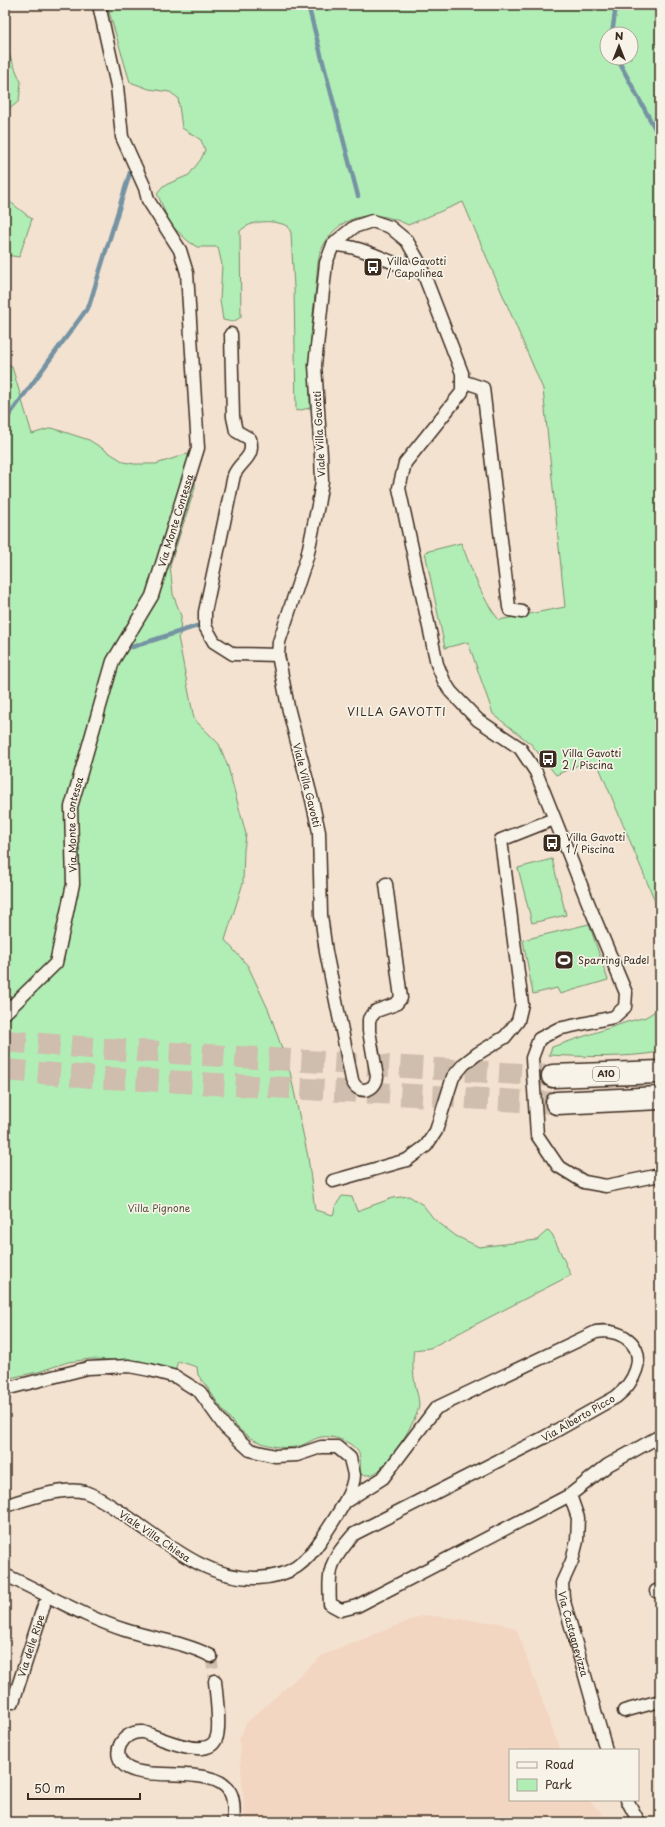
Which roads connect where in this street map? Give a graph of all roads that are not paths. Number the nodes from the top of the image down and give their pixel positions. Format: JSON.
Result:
{"nodes":[{"id":1,"x":99,"y":5,"type":"edge"},
{"id":2,"x":333,"y":245,"type":"junction"},
{"id":3,"x":422,"y":272,"type":"junction"},
{"id":4,"x":231,"y":334,"type":"dead end"},
{"id":5,"x":462,"y":381,"type":"junction"},
{"id":6,"x":522,"y":612,"type":"dead end"},
{"id":7,"x":278,"y":655,"type":"junction"},
{"id":8,"x":554,"y":818,"type":"junction"},
{"id":9,"x":386,"y":884,"type":"dead end"},
{"id":10,"x":5,"y":1013,"type":"edge"},
{"id":11,"x":660,"y":1072,"type":"edge"},
{"id":12,"x":553,"y":1076,"type":"tunnel mouth"},
{"id":13,"x":660,"y":1098,"type":"edge"},
{"id":14,"x":557,"y":1103,"type":"tunnel mouth"},
{"id":15,"x":660,"y":1175,"type":"edge"},
{"id":16,"x":333,"y":1181,"type":"dead end"},
{"id":17,"x":5,"y":1389,"type":"edge"},
{"id":18,"x":660,"y":1436,"type":"edge"},
{"id":19,"x":570,"y":1495,"type":"junction"},
{"id":20,"x":345,"y":1502,"type":"junction"},
{"id":21,"x":5,"y":1506,"type":"edge"},
{"id":22,"x":5,"y":1575,"type":"edge"},
{"id":23,"x":44,"y":1605,"type":"dead end"},
{"id":24,"x":211,"y":1656,"type":"dead end"},
{"id":25,"x":215,"y":1681,"type":"tunnel mouth"},
{"id":26,"x":660,"y":1701,"type":"edge"},
{"id":27,"x":5,"y":1702,"type":"edge"},
{"id":28,"x":624,"y":1711,"type":"dead end"},
{"id":29,"x":606,"y":1749,"type":"edge"},
{"id":30,"x":628,"y":1801,"type":"edge"},
{"id":31,"x":234,"y":1822,"type":"edge"},
{"id":32,"x":639,"y":1822,"type":"edge"}],
"edges":[{"from":1,"to":10,"type":"street","name":"Via Monte Contessa"},
{"from":2,"to":3,"type":"street"},
{"from":2,"to":3,"type":"street","name":"Viale Villa Gavotti"},
{"from":2,"to":7,"type":"street","name":"Viale Villa Gavotti"},
{"from":3,"to":5,"type":"street","name":"Viale Villa Gavotti"},
{"from":4,"to":7,"type":"street"},
{"from":5,"to":6,"type":"street"},
{"from":5,"to":8,"type":"street"},
{"from":7,"to":9,"type":"street","name":"Viale Villa Gavotti"},
{"from":8,"to":15,"type":"street"},
{"from":8,"to":16,"type":"street"},
{"from":11,"to":12,"type":"highway","number":"A10"},
{"from":13,"to":14,"type":"highway"},
{"from":17,"to":20,"type":"street","name":"Viale Villa Chiesa"},
{"from":18,"to":19,"type":"street"},
{"from":19,"to":20,"type":"street","name":"Via Alberto Picco"},
{"from":19,"to":29,"type":"street","name":"Via Castagnevizza"},
{"from":20,"to":21,"type":"street","name":"Viale Villa Chiesa"},
{"from":22,"to":24,"type":"street"},
{"from":23,"to":27,"type":"street","name":"Via delle Ripe"},
{"from":25,"to":31,"type":"street"},
{"from":26,"to":28,"type":"street"},
{"from":30,"to":32,"type":"street"}]}
